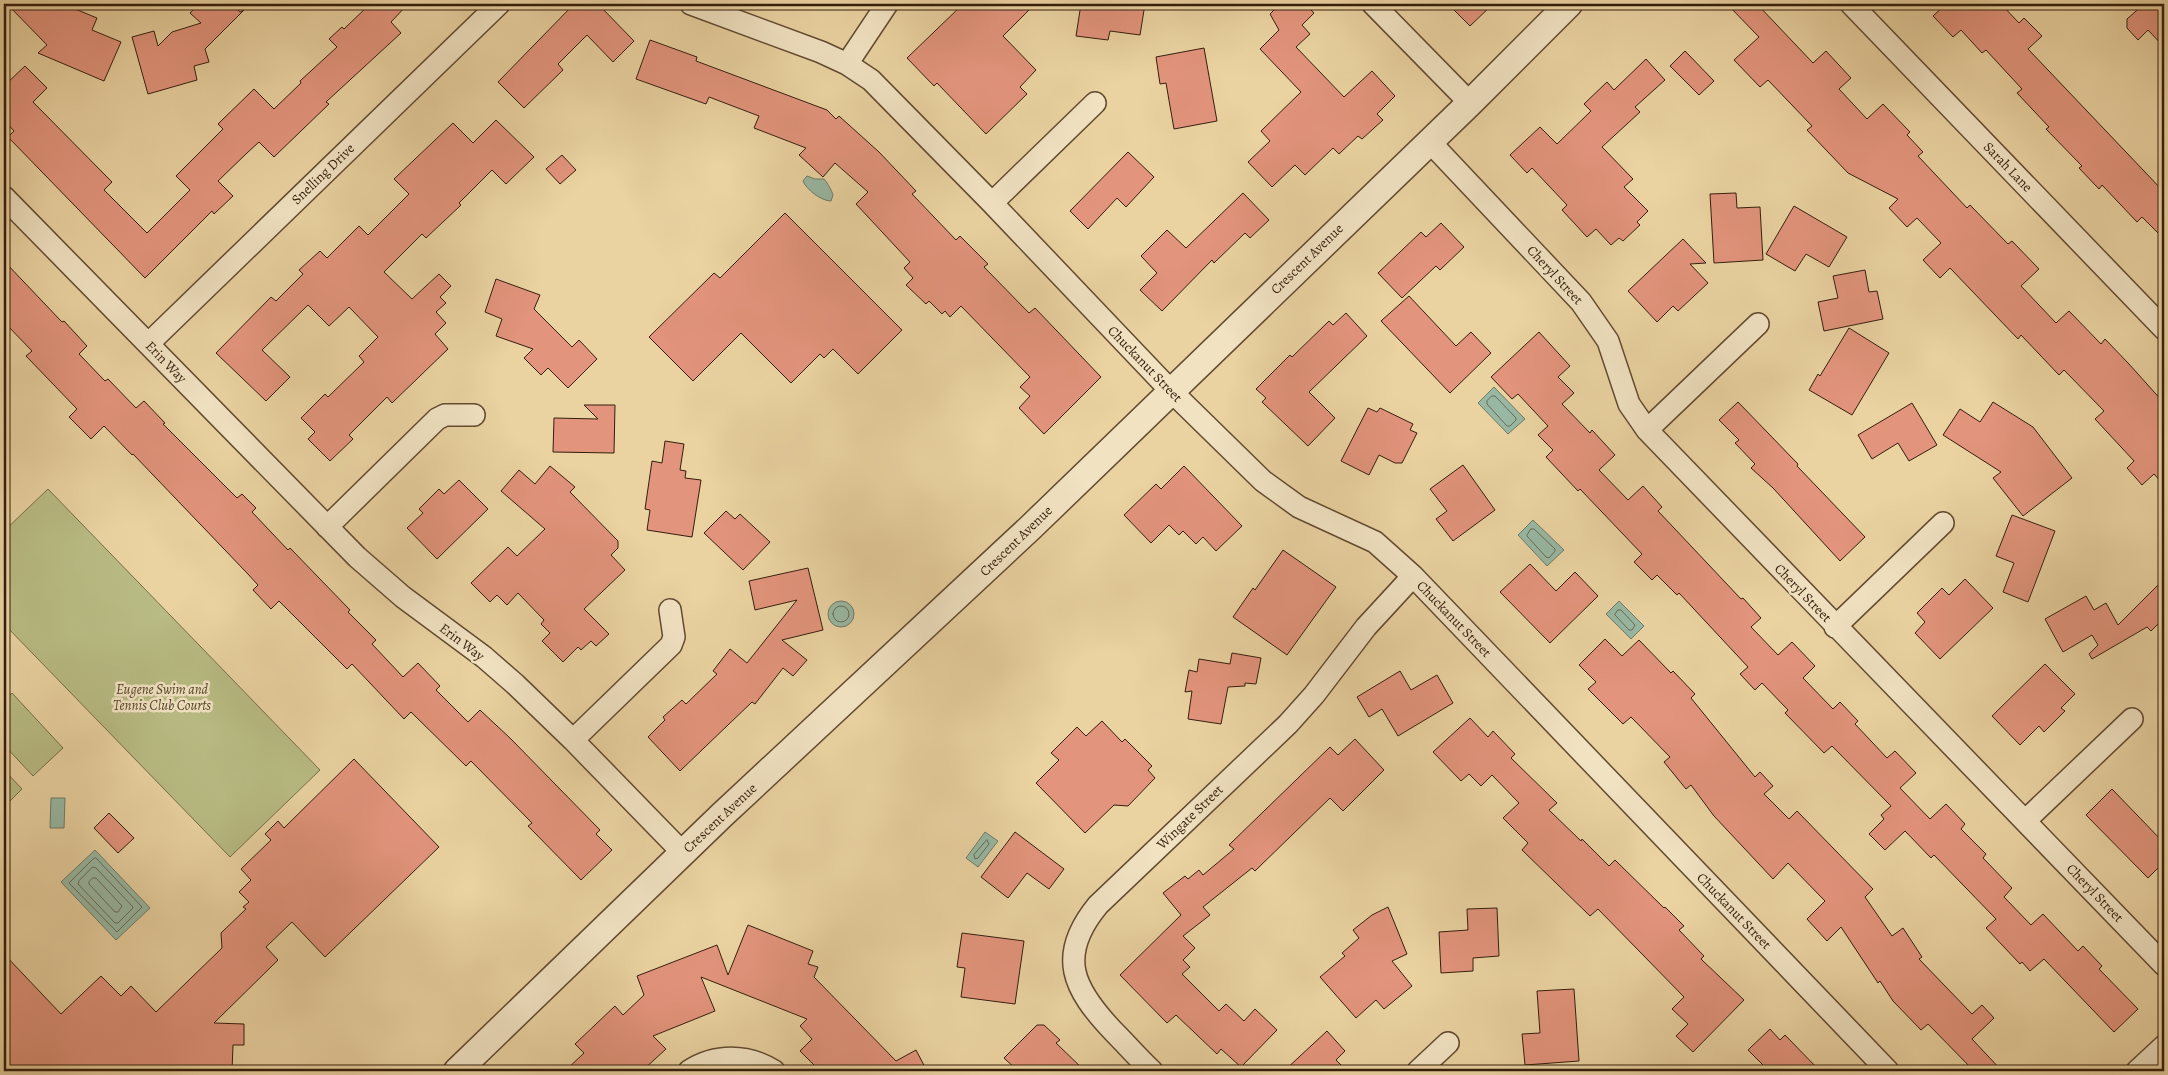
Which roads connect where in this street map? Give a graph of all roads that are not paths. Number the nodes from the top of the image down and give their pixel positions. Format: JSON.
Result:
{"nodes":[{"id":1,"x":499,"y":4,"type":"edge"},
{"id":2,"x":691,"y":4,"type":"edge"},
{"id":3,"x":887,"y":4,"type":"edge"},
{"id":4,"x":1373,"y":4,"type":"edge"},
{"id":5,"x":1569,"y":4,"type":"edge"},
{"id":6,"x":1851,"y":4,"type":"edge"},
{"id":7,"x":846,"y":64,"type":"junction"},
{"id":8,"x":1094,"y":103,"type":"dead end"},
{"id":9,"x":1470,"y":103,"type":"junction"},
{"id":10,"x":1429,"y":141,"type":"junction"},
{"id":11,"x":4,"y":197,"type":"edge"},
{"id":12,"x":992,"y":203,"type":"junction"},
{"id":13,"x":1758,"y":324,"type":"dead end"},
{"id":14,"x":2164,"y":329,"type":"edge"},
{"id":15,"x":148,"y":344,"type":"junction"},
{"id":16,"x":1171,"y":391,"type":"junction"},
{"id":17,"x":474,"y":415,"type":"dead end"},
{"id":18,"x":1647,"y":430,"type":"junction"},
{"id":19,"x":1942,"y":523,"type":"dead end"},
{"id":20,"x":326,"y":527,"type":"junction"},
{"id":21,"x":1413,"y":576,"type":"junction"},
{"id":22,"x":670,"y":610,"type":"dead end"},
{"id":23,"x":1836,"y":626,"type":"junction"},
{"id":24,"x":2132,"y":719,"type":"dead end"},
{"id":25,"x":573,"y":740,"type":"junction"},
{"id":26,"x":2025,"y":822,"type":"junction"},
{"id":27,"x":683,"y":853,"type":"junction"},
{"id":28,"x":2164,"y":965,"type":"edge"},
{"id":29,"x":1448,"y":1043,"type":"dead end"},
{"id":30,"x":2164,"y":1046,"type":"edge"},
{"id":31,"x":457,"y":1071,"type":"edge"},
{"id":32,"x":689,"y":1071,"type":"edge"},
{"id":33,"x":774,"y":1071,"type":"edge"},
{"id":34,"x":1152,"y":1071,"type":"edge"},
{"id":35,"x":1418,"y":1071,"type":"edge"},
{"id":36,"x":1888,"y":1071,"type":"edge"},
{"id":37,"x":2137,"y":1071,"type":"edge"}],
"edges":[{"from":1,"to":15,"type":"street","name":"Snelling Drive"},
{"from":2,"to":7,"type":"street","name":"Chuckanut Street"},
{"from":3,"to":7,"type":"street"},
{"from":4,"to":9,"type":"street"},
{"from":5,"to":9,"type":"street","name":"Crescent Avenue"},
{"from":6,"to":14,"type":"street","name":"Sarah Lane"},
{"from":7,"to":12,"type":"street","name":"Chuckanut Street"},
{"from":8,"to":12,"type":"street"},
{"from":9,"to":10,"type":"street","name":"Crescent Avenue"},
{"from":10,"to":16,"type":"street","name":"Crescent Avenue"},
{"from":10,"to":18,"type":"street","name":"Cheryl Street"},
{"from":11,"to":15,"type":"street","name":"Erin Way"},
{"from":12,"to":16,"type":"street","name":"Chuckanut Street"},
{"from":13,"to":18,"type":"street"},
{"from":15,"to":20,"type":"street","name":"Erin Way"},
{"from":16,"to":21,"type":"street","name":"Chuckanut Street"},
{"from":16,"to":27,"type":"street","name":"Crescent Avenue"},
{"from":17,"to":20,"type":"street"},
{"from":18,"to":23,"type":"street","name":"Cheryl Street"},
{"from":19,"to":23,"type":"street","name":"Cheryl Street"},
{"from":20,"to":25,"type":"street","name":"Erin Way"},
{"from":21,"to":34,"type":"street","name":"Wingate Street"},
{"from":21,"to":36,"type":"street","name":"Chuckanut Street"},
{"from":22,"to":25,"type":"street"},
{"from":23,"to":26,"type":"street","name":"Cheryl Street"},
{"from":24,"to":26,"type":"street"},
{"from":25,"to":27,"type":"street","name":"Erin Way"},
{"from":26,"to":28,"type":"street","name":"Cheryl Street"},
{"from":27,"to":31,"type":"street","name":"Crescent Avenue"},
{"from":29,"to":35,"type":"street"},
{"from":30,"to":37,"type":"street"},
{"from":32,"to":33,"type":"street"}]}
